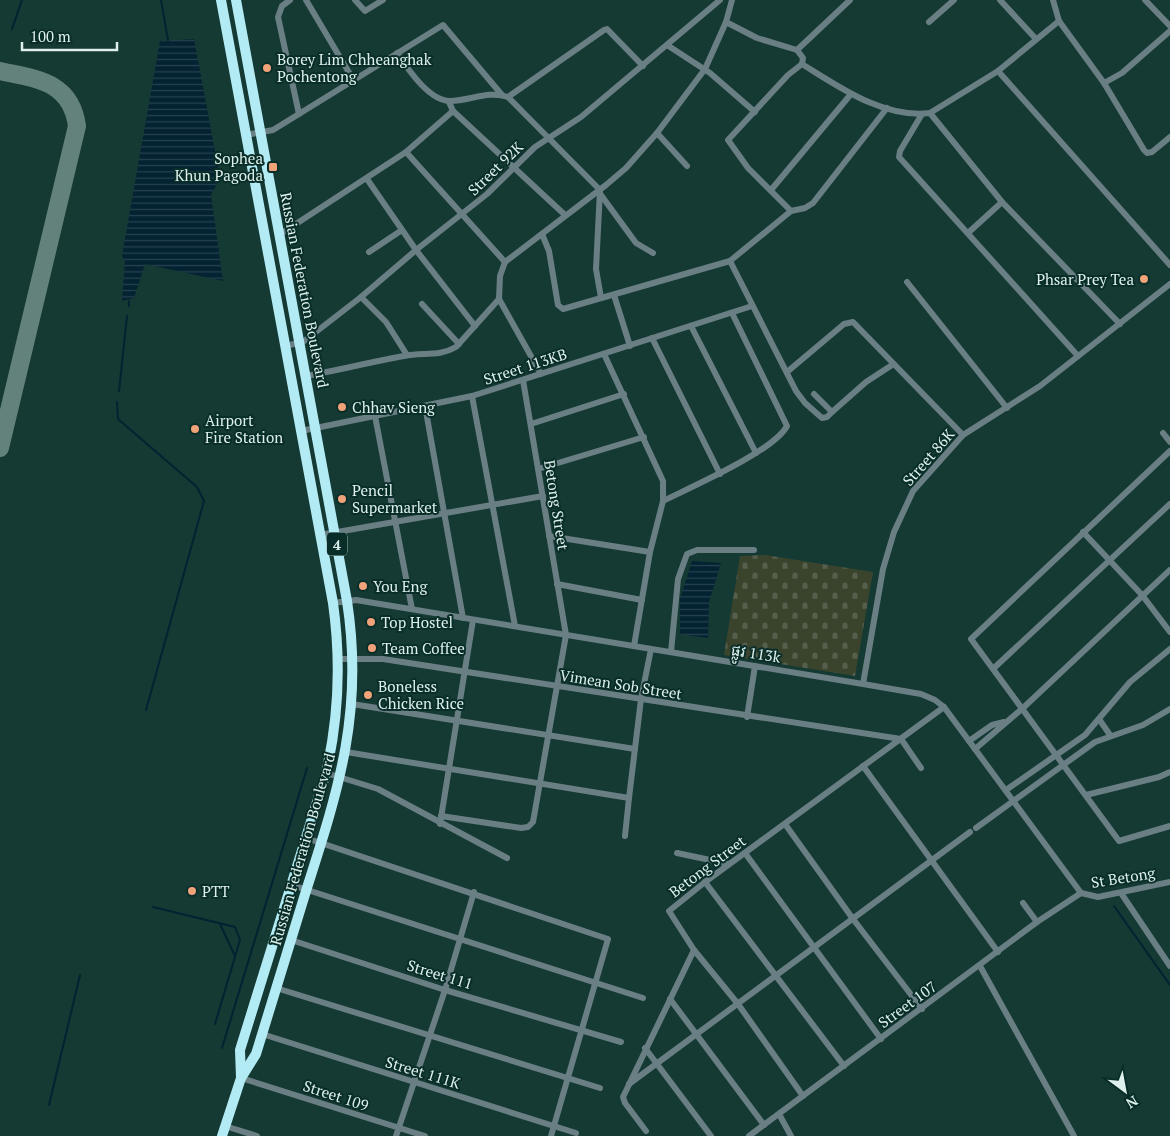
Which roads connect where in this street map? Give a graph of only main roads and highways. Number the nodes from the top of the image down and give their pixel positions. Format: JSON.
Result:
{"nodes":[{"id":1,"x":221,"y":0,"type":"edge"},
{"id":2,"x":236,"y":0,"type":"edge"},
{"id":3,"x":241,"y":1078,"type":"junction"},
{"id":4,"x":224,"y":1131,"type":"edge"}],
"edges":[{"from":1,"to":3,"type":"highway","name":"Russian Federation Boulevard","number":"4"},
{"from":2,"to":3,"type":"highway","name":"Russian Federation Boulevard","number":"4"},
{"from":3,"to":4,"type":"highway","name":"Russian Federation Boulevard","number":"4"}]}
